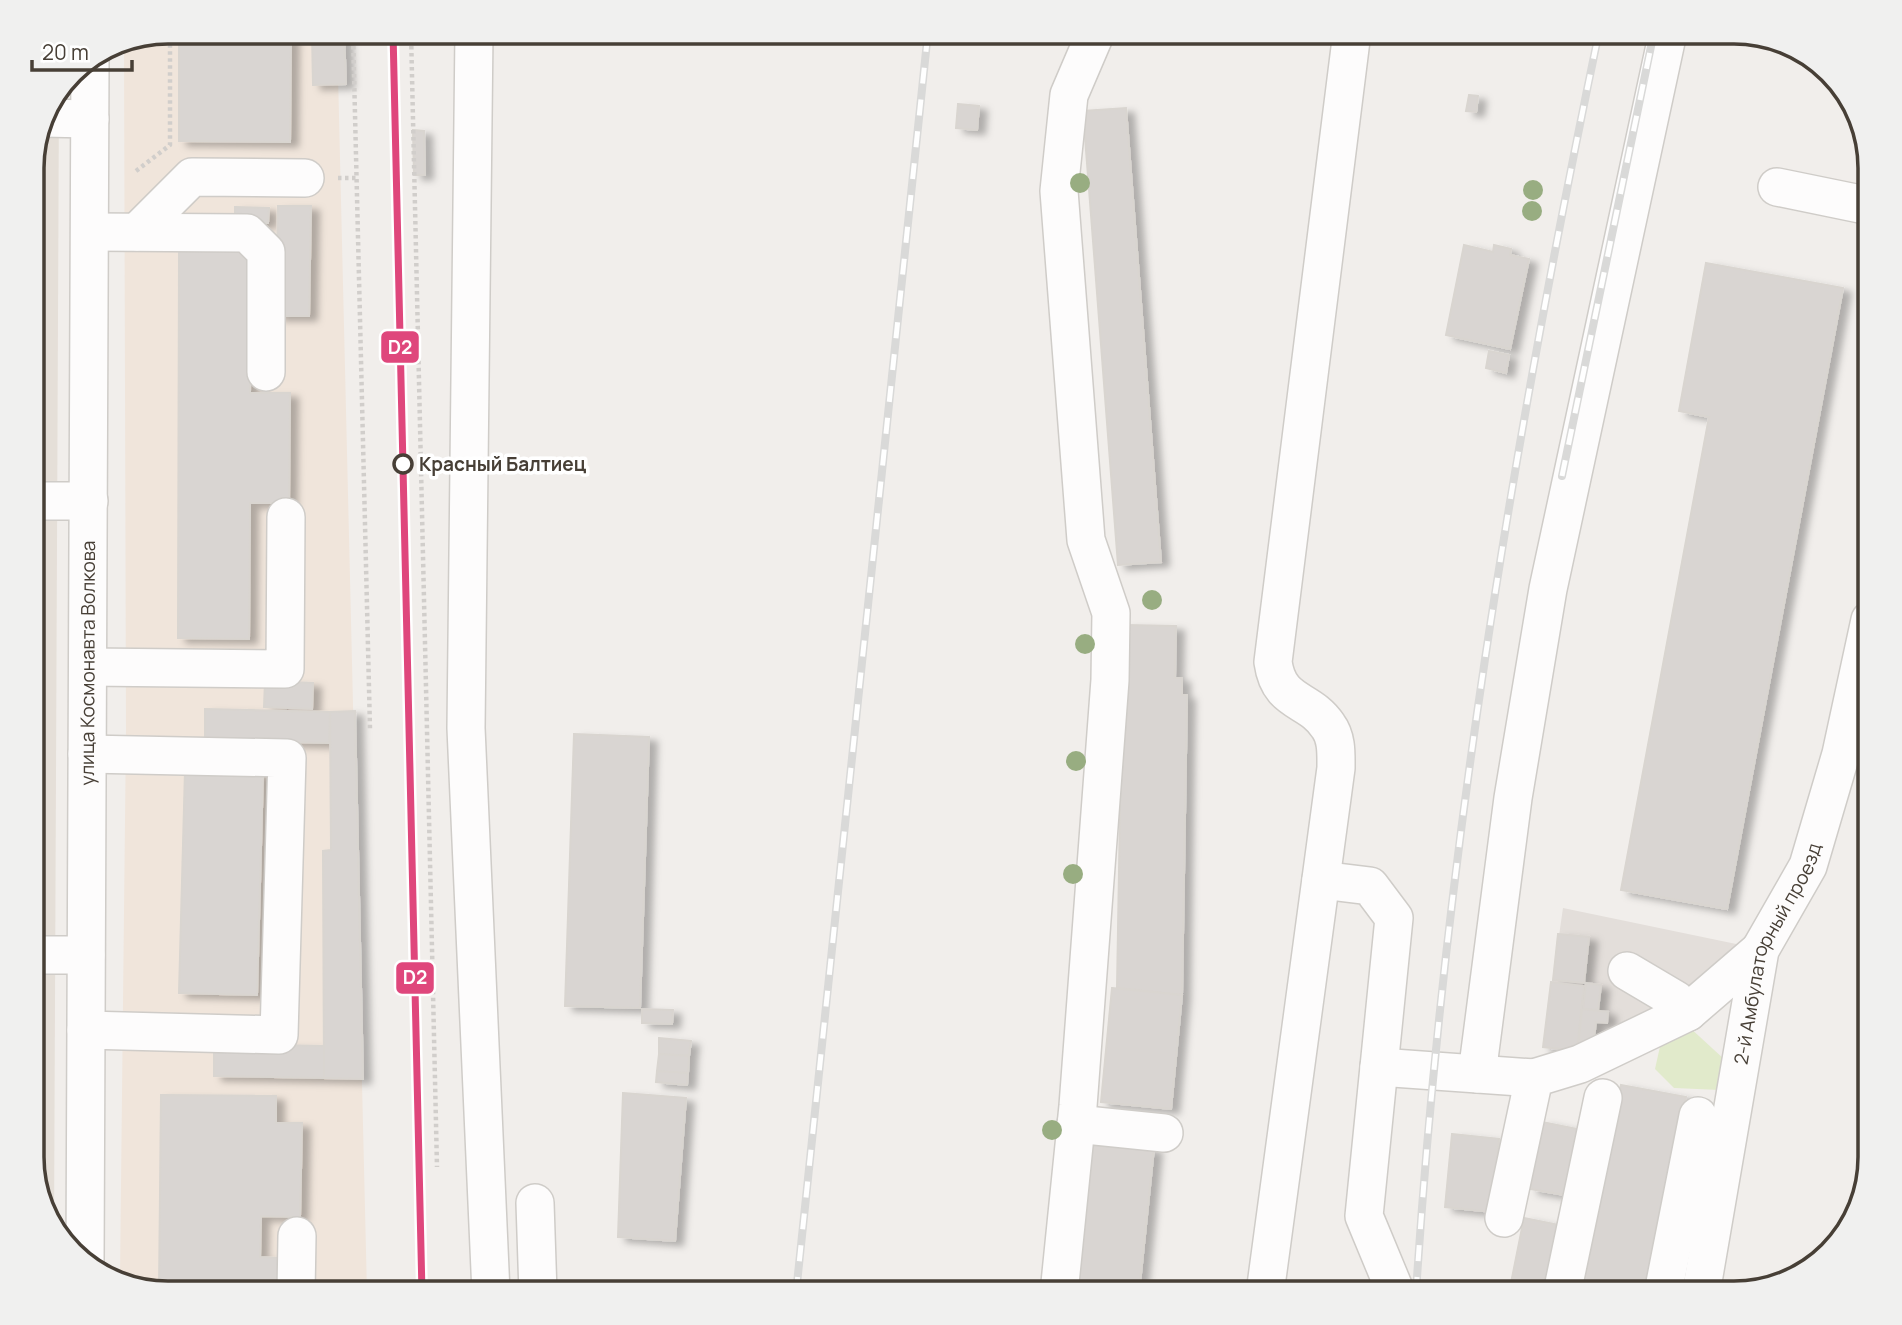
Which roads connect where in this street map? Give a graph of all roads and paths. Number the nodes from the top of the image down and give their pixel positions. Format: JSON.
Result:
{"nodes":[{"id":1,"x":170,"y":44,"type":"edge"},
{"id":2,"x":353,"y":44,"type":"edge"},
{"id":3,"x":411,"y":44,"type":"edge"},
{"id":4,"x":474,"y":44,"type":"edge"},
{"id":5,"x":1091,"y":44,"type":"edge"},
{"id":6,"x":1350,"y":44,"type":"edge"},
{"id":7,"x":1665,"y":44,"type":"edge"},
{"id":8,"x":90,"y":71,"type":"edge"},
{"id":9,"x":54,"y":118,"type":"edge"},
{"id":10,"x":90,"y":119,"type":"junction"},
{"id":11,"x":136,"y":171,"type":"dead end"},
{"id":12,"x":305,"y":178,"type":"dead end"},
{"id":13,"x":348,"y":178,"type":"dead end"},
{"id":14,"x":356,"y":178,"type":"junction"},
{"id":15,"x":1777,"y":187,"type":"dead end"},
{"id":16,"x":1858,"y":203,"type":"edge"},
{"id":17,"x":91,"y":232,"type":"junction"},
{"id":18,"x":137,"y":232,"type":"junction"},
{"id":19,"x":266,"y":372,"type":"dead end"},
{"id":20,"x":44,"y":501,"type":"edge"},
{"id":21,"x":89,"y":501,"type":"junction"},
{"id":22,"x":286,"y":517,"type":"dead end"},
{"id":23,"x":88,"y":667,"type":"junction"},
{"id":24,"x":1858,"y":676,"type":"edge"},
{"id":25,"x":370,"y":729,"type":"dead end"},
{"id":26,"x":87,"y":754,"type":"junction"},
{"id":27,"x":1321,"y":880,"type":"junction"},
{"id":28,"x":1760,"y":950,"type":"junction"},
{"id":29,"x":44,"y":955,"type":"edge"},
{"id":30,"x":86,"y":955,"type":"junction"},
{"id":31,"x":1627,"y":971,"type":"dead end"},
{"id":32,"x":1688,"y":1012,"type":"junction"},
{"id":33,"x":86,"y":1030,"type":"junction"},
{"id":34,"x":1379,"y":1067,"type":"junction"},
{"id":35,"x":1477,"y":1074,"type":"junction"},
{"id":36,"x":1534,"y":1078,"type":"junction"},
{"id":37,"x":1603,"y":1098,"type":"dead end"},
{"id":38,"x":1698,"y":1116,"type":"dead end"},
{"id":39,"x":1076,"y":1124,"type":"junction"},
{"id":40,"x":1164,"y":1133,"type":"dead end"},
{"id":41,"x":437,"y":1167,"type":"dead end"},
{"id":42,"x":535,"y":1203,"type":"dead end"},
{"id":43,"x":1504,"y":1218,"type":"dead end"},
{"id":44,"x":298,"y":1237,"type":"dead end"},
{"id":45,"x":85,"y":1250,"type":"edge"},
{"id":46,"x":296,"y":1281,"type":"edge"},
{"id":47,"x":490,"y":1281,"type":"edge"},
{"id":48,"x":538,"y":1281,"type":"edge"},
{"id":49,"x":1060,"y":1281,"type":"edge"},
{"id":50,"x":1267,"y":1281,"type":"edge"},
{"id":51,"x":1391,"y":1281,"type":"edge"},
{"id":52,"x":1565,"y":1281,"type":"edge"},
{"id":53,"x":1665,"y":1281,"type":"edge"},
{"id":54,"x":1703,"y":1281,"type":"edge"}],
"edges":[{"from":1,"to":11,"type":"path"},
{"from":2,"to":14,"type":"path"},
{"from":3,"to":41,"type":"path"},
{"from":4,"to":47,"type":"street"},
{"from":5,"to":39,"type":"street"},
{"from":6,"to":27,"type":"street"},
{"from":7,"to":35,"type":"street"},
{"from":8,"to":10,"type":"street","name":"улица Космонавта Волкова"},
{"from":9,"to":10,"type":"street"},
{"from":10,"to":17,"type":"street","name":"улица Космонавта Волкова"},
{"from":12,"to":18,"type":"street"},
{"from":13,"to":14,"type":"path"},
{"from":14,"to":25,"type":"path"},
{"from":15,"to":16,"type":"street"},
{"from":17,"to":18,"type":"street"},
{"from":17,"to":21,"type":"street","name":"улица Космонавта Волкова"},
{"from":18,"to":19,"type":"street"},
{"from":20,"to":21,"type":"street"},
{"from":21,"to":23,"type":"street","name":"улица Космонавта Волкова"},
{"from":22,"to":23,"type":"street"},
{"from":23,"to":26,"type":"street","name":"улица Космонавта Волкова"},
{"from":24,"to":28,"type":"street","name":"2-й Амбулаторный проезд"},
{"from":26,"to":30,"type":"street","name":"улица Космонавта Волкова"},
{"from":26,"to":33,"type":"street"},
{"from":27,"to":34,"type":"street"},
{"from":27,"to":50,"type":"street"},
{"from":28,"to":32,"type":"street"},
{"from":28,"to":54,"type":"street","name":"2-й Амбулаторный проезд"},
{"from":29,"to":30,"type":"street"},
{"from":30,"to":33,"type":"street","name":"улица Космонавта Волкова"},
{"from":31,"to":32,"type":"street"},
{"from":32,"to":36,"type":"street"},
{"from":33,"to":45,"type":"street","name":"улица Космонавта Волкова"},
{"from":34,"to":35,"type":"street"},
{"from":34,"to":51,"type":"street"},
{"from":35,"to":36,"type":"street"},
{"from":36,"to":43,"type":"street"},
{"from":37,"to":52,"type":"street"},
{"from":38,"to":53,"type":"street"},
{"from":39,"to":40,"type":"street"},
{"from":39,"to":49,"type":"street"},
{"from":42,"to":48,"type":"street"},
{"from":44,"to":46,"type":"street"}]}
